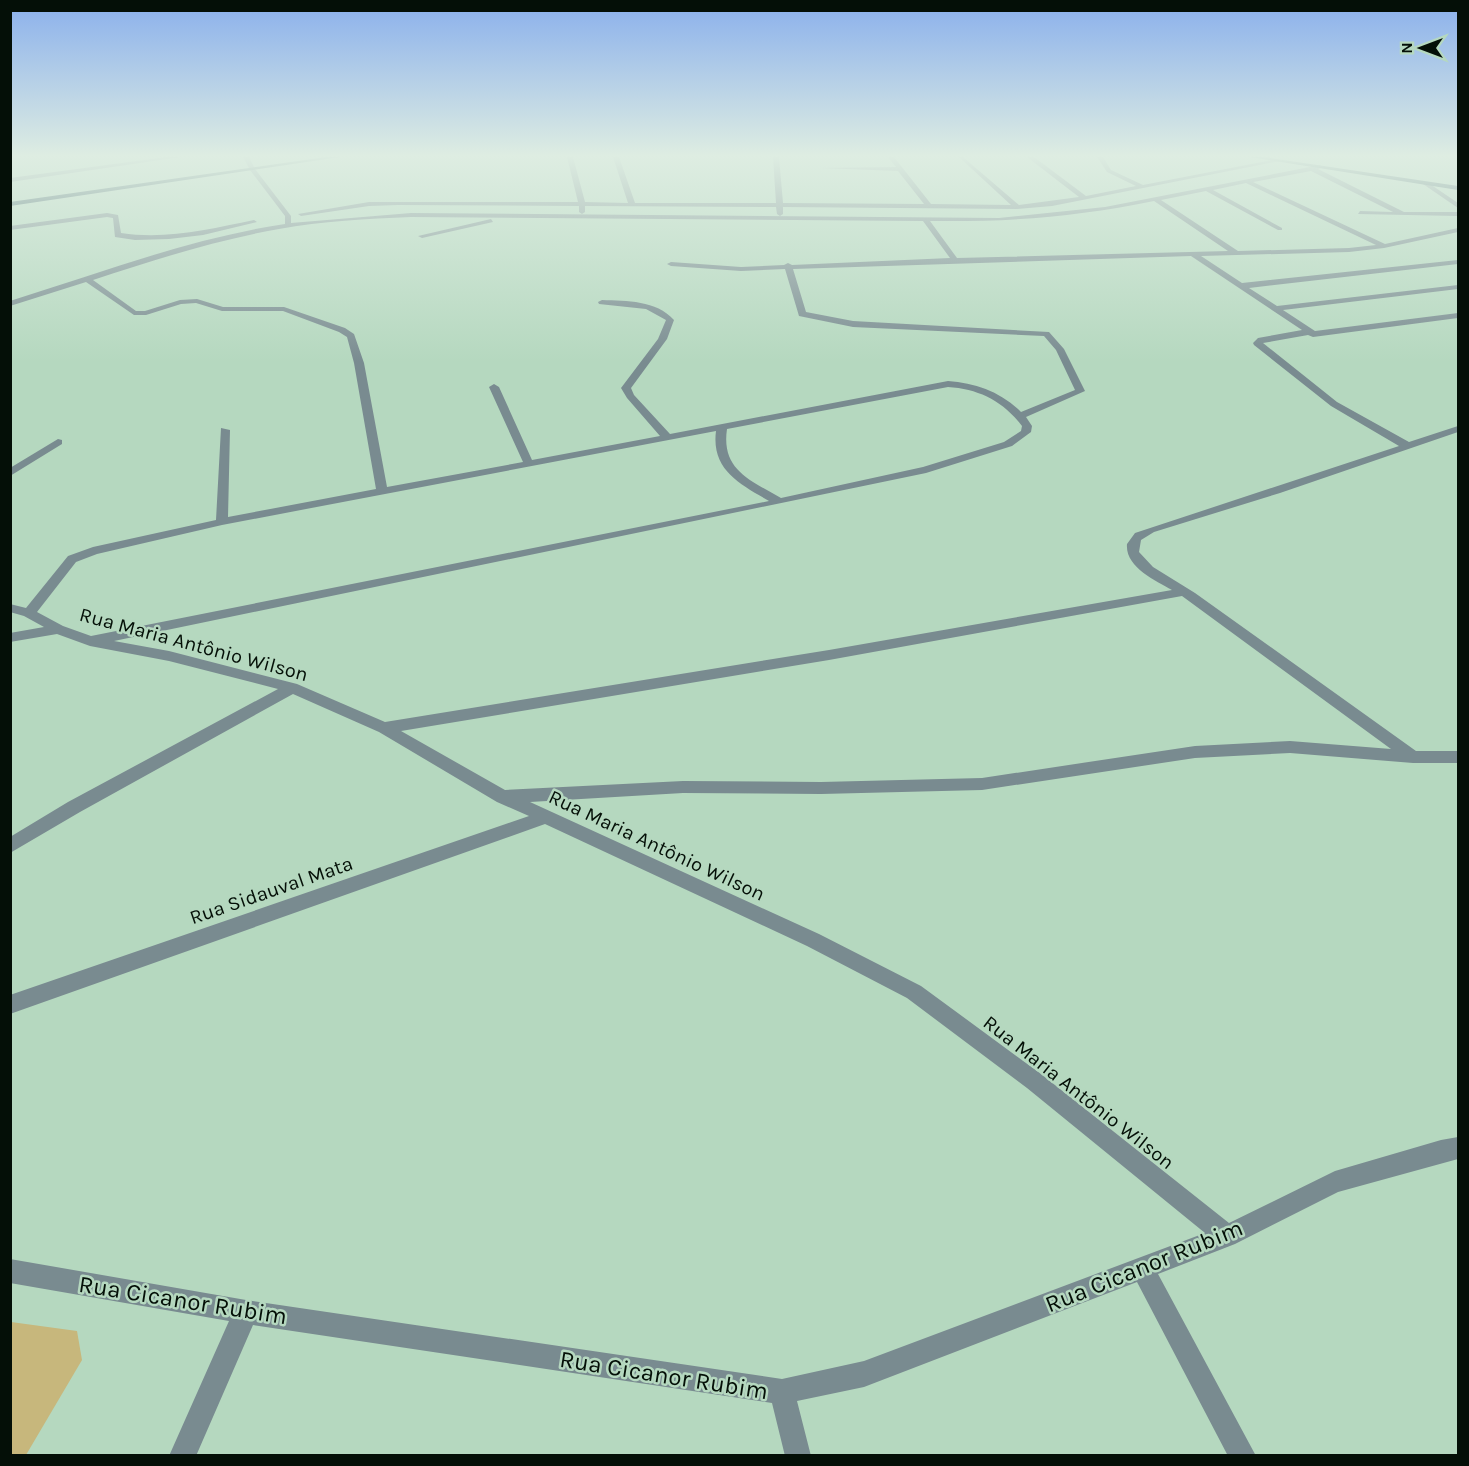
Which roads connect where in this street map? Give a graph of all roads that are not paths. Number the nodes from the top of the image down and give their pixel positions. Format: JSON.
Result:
{"nodes":[{"id":1,"x":29,"y":225,"type":"edge"},
{"id":2,"x":117,"y":225,"type":"edge"},
{"id":3,"x":236,"y":225,"type":"edge"},
{"id":4,"x":294,"y":225,"type":"edge"},
{"id":5,"x":470,"y":225,"type":"edge"},
{"id":6,"x":929,"y":225,"type":"edge"},
{"id":7,"x":1195,"y":225,"type":"edge"},
{"id":8,"x":1274,"y":225,"type":"edge"},
{"id":9,"x":1340,"y":225,"type":"edge"},
{"id":10,"x":288,"y":226,"type":"joint"},
{"id":11,"x":10,"y":228,"type":"edge"},
{"id":12,"x":1280,"y":229,"type":"dead end"},
{"id":13,"x":1458,"y":230,"type":"edge"},
{"id":14,"x":422,"y":236,"type":"dead end"},
{"id":15,"x":1384,"y":246,"type":"junction"},
{"id":16,"x":1193,"y":254,"type":"junction"},
{"id":17,"x":1238,"y":254,"type":"junction"},
{"id":18,"x":955,"y":260,"type":"junction"},
{"id":19,"x":1458,"y":262,"type":"edge"},
{"id":20,"x":671,"y":264,"type":"dead end"},
{"id":21,"x":788,"y":266,"type":"junction"},
{"id":22,"x":88,"y":280,"type":"junction"},
{"id":23,"x":1241,"y":286,"type":"junction"},
{"id":24,"x":1458,"y":287,"type":"edge"},
{"id":25,"x":602,"y":302,"type":"dead end"},
{"id":26,"x":10,"y":304,"type":"edge"},
{"id":27,"x":1275,"y":309,"type":"junction"},
{"id":28,"x":1458,"y":316,"type":"edge"},
{"id":29,"x":1308,"y":332,"type":"junction"},
{"id":30,"x":494,"y":387,"type":"dead end"},
{"id":31,"x":1020,"y":416,"type":"junction"},
{"id":32,"x":722,"y":428,"type":"junction"},
{"id":33,"x":1458,"y":429,"type":"edge"},
{"id":34,"x":225,"y":430,"type":"dead end"},
{"id":35,"x":668,"y":438,"type":"junction"},
{"id":36,"x":58,"y":442,"type":"dead end"},
{"id":37,"x":1409,"y":447,"type":"junction"},
{"id":38,"x":529,"y":464,"type":"junction"},
{"id":39,"x":14,"y":471,"type":"edge"},
{"id":40,"x":382,"y":492,"type":"junction"},
{"id":41,"x":779,"y":502,"type":"junction"},
{"id":42,"x":222,"y":522,"type":"junction"},
{"id":43,"x":1185,"y":592,"type":"junction"},
{"id":44,"x":10,"y":608,"type":"edge"},
{"id":45,"x":29,"y":613,"type":"junction"},
{"id":46,"x":58,"y":629,"type":"junction"},
{"id":47,"x":10,"y":638,"type":"edge"},
{"id":48,"x":90,"y":641,"type":"junction"},
{"id":49,"x":292,"y":688,"type":"junction"},
{"id":50,"x":384,"y":728,"type":"junction"},
{"id":51,"x":1413,"y":757,"type":"junction"},
{"id":52,"x":1458,"y":757,"type":"edge"},
{"id":53,"x":503,"y":797,"type":"junction"},
{"id":54,"x":546,"y":817,"type":"junction"},
{"id":55,"x":10,"y":846,"type":"edge"},
{"id":56,"x":10,"y":1005,"type":"edge"},
{"id":57,"x":1458,"y":1148,"type":"edge"},
{"id":58,"x":1227,"y":1236,"type":"junction"},
{"id":59,"x":1143,"y":1269,"type":"junction"},
{"id":60,"x":10,"y":1271,"type":"edge"},
{"id":61,"x":246,"y":1312,"type":"junction"},
{"id":62,"x":782,"y":1392,"type":"junction"},
{"id":63,"x":182,"y":1455,"type":"edge"},
{"id":64,"x":798,"y":1455,"type":"edge"},
{"id":65,"x":1243,"y":1455,"type":"edge"}],
"edges":[{"from":1,"to":11,"type":"street"},
{"from":2,"to":3,"type":"street"},
{"from":4,"to":10,"type":"street"},
{"from":5,"to":14,"type":"street"},
{"from":6,"to":18,"type":"street"},
{"from":7,"to":17,"type":"street"},
{"from":8,"to":12,"type":"street"},
{"from":9,"to":15,"type":"street"},
{"from":10,"to":22,"type":"street"},
{"from":13,"to":15,"type":"street"},
{"from":15,"to":17,"type":"street"},
{"from":16,"to":17,"type":"street"},
{"from":16,"to":18,"type":"street"},
{"from":16,"to":23,"type":"street"},
{"from":18,"to":21,"type":"street"},
{"from":19,"to":23,"type":"street"},
{"from":20,"to":21,"type":"street"},
{"from":21,"to":31,"type":"street"},
{"from":22,"to":26,"type":"street"},
{"from":22,"to":40,"type":"street"},
{"from":23,"to":27,"type":"street"},
{"from":24,"to":27,"type":"street"},
{"from":25,"to":35,"type":"street"},
{"from":27,"to":29,"type":"street"},
{"from":28,"to":29,"type":"street"},
{"from":29,"to":37,"type":"street"},
{"from":30,"to":38,"type":"street"},
{"from":31,"to":32,"type":"street"},
{"from":31,"to":41,"type":"street"},
{"from":32,"to":35,"type":"street"},
{"from":32,"to":41,"type":"street"},
{"from":33,"to":37,"type":"street"},
{"from":34,"to":42,"type":"street"},
{"from":35,"to":38,"type":"street"},
{"from":36,"to":39,"type":"street"},
{"from":37,"to":43,"type":"street"},
{"from":38,"to":40,"type":"street"},
{"from":40,"to":42,"type":"street"},
{"from":41,"to":48,"type":"street"},
{"from":42,"to":45,"type":"street"},
{"from":43,"to":50,"type":"street"},
{"from":43,"to":51,"type":"street"},
{"from":44,"to":45,"type":"street","name":"Rua Maria Antônio Wilson"},
{"from":45,"to":46,"type":"street","name":"Rua Maria Antônio Wilson"},
{"from":46,"to":47,"type":"street"},
{"from":46,"to":48,"type":"street","name":"Rua Maria Antônio Wilson"},
{"from":48,"to":49,"type":"street","name":"Rua Maria Antônio Wilson"},
{"from":49,"to":50,"type":"street","name":"Rua Maria Antônio Wilson"},
{"from":49,"to":55,"type":"street"},
{"from":50,"to":53,"type":"street","name":"Rua Maria Antônio Wilson"},
{"from":51,"to":52,"type":"street"},
{"from":51,"to":53,"type":"street"},
{"from":53,"to":54,"type":"street","name":"Rua Maria Antônio Wilson"},
{"from":54,"to":56,"type":"street","name":"Rua Sidauval Mata"},
{"from":54,"to":58,"type":"street","name":"Rua Maria Antônio Wilson"},
{"from":57,"to":58,"type":"street","name":"Rua Cicanor Rubim"},
{"from":58,"to":59,"type":"street","name":"Rua Cicanor Rubim"},
{"from":59,"to":62,"type":"street","name":"Rua Cicanor Rubim"},
{"from":59,"to":65,"type":"street"},
{"from":60,"to":61,"type":"street","name":"Rua Cicanor Rubim"},
{"from":61,"to":62,"type":"street","name":"Rua Cicanor Rubim"},
{"from":61,"to":63,"type":"street"},
{"from":62,"to":64,"type":"street"}]}
